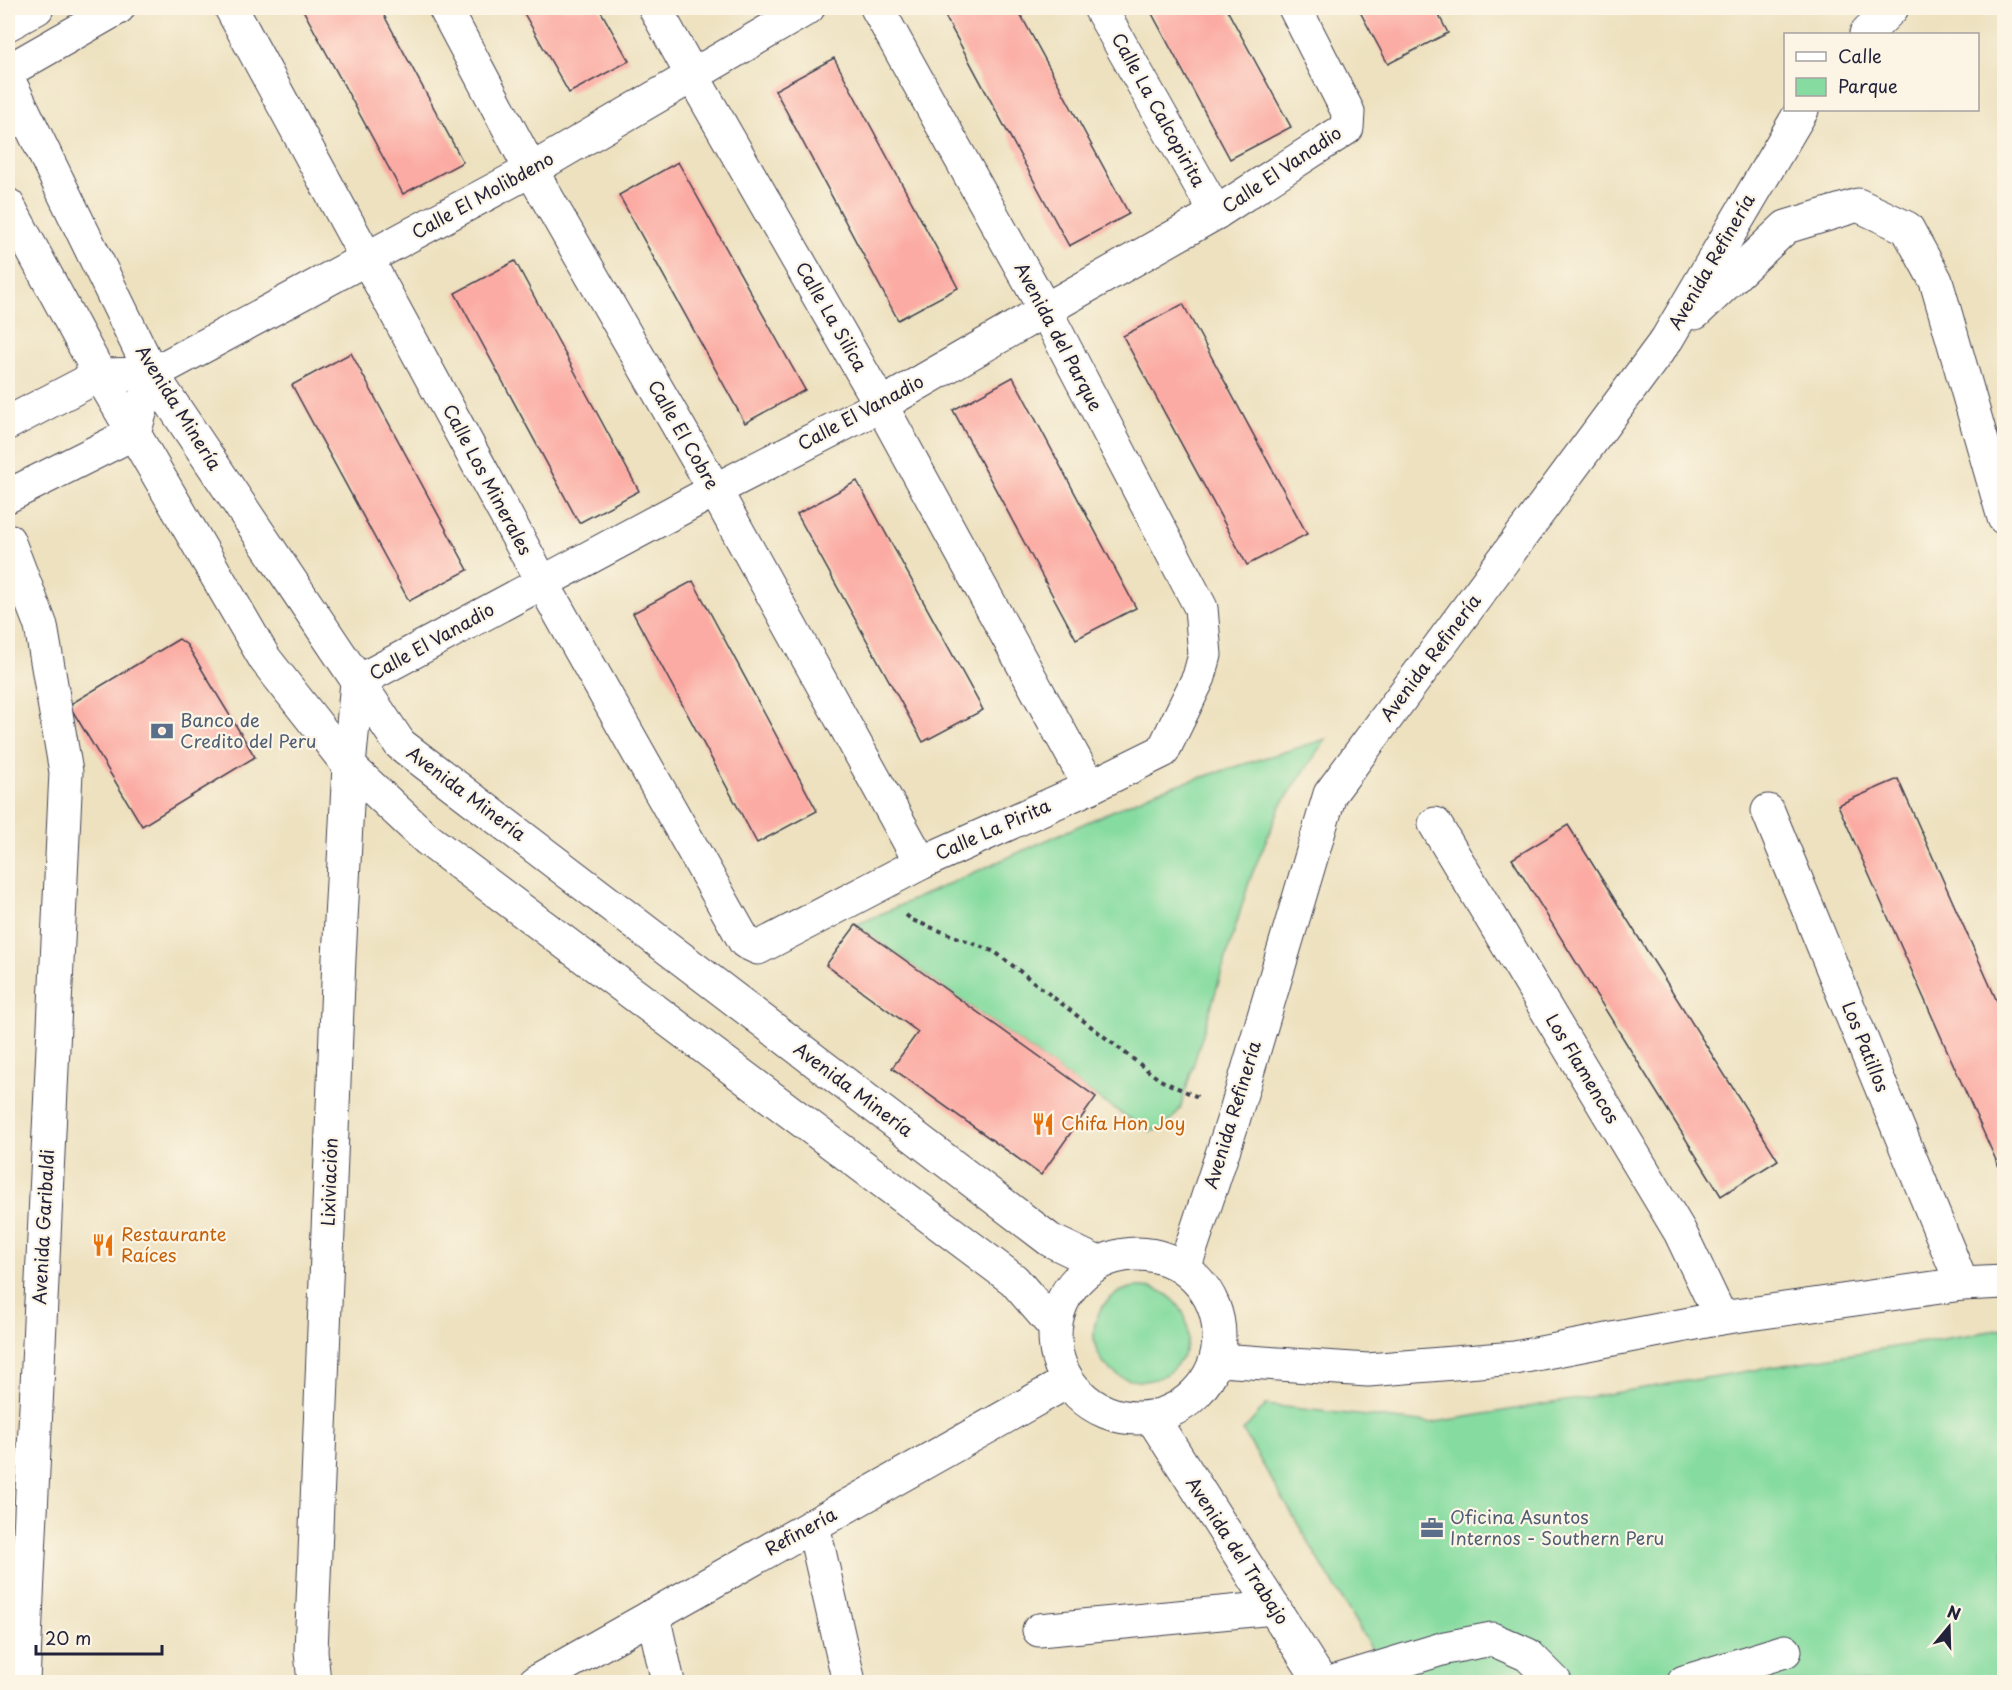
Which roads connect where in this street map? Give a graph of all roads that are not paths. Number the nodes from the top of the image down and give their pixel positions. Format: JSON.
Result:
{"nodes":[{"id":1,"x":37,"y":8,"type":"edge"},
{"id":2,"x":118,"y":8,"type":"edge"},
{"id":3,"x":231,"y":8,"type":"edge"},
{"id":4,"x":445,"y":8,"type":"edge"},
{"id":5,"x":655,"y":8,"type":"edge"},
{"id":6,"x":808,"y":8,"type":"edge"},
{"id":7,"x":877,"y":8,"type":"edge"},
{"id":8,"x":1100,"y":8,"type":"edge"},
{"id":9,"x":1295,"y":8,"type":"edge"},
{"id":10,"x":1892,"y":8,"type":"edge"},
{"id":11,"x":8,"y":24,"type":"edge"},
{"id":12,"x":1867,"y":33,"type":"edge"},
{"id":13,"x":8,"y":71,"type":"edge"},
{"id":14,"x":692,"y":75,"type":"junction"},
{"id":15,"x":8,"y":79,"type":"edge"},
{"id":16,"x":1801,"y":111,"type":"edge"},
{"id":17,"x":531,"y":170,"type":"junction"},
{"id":18,"x":8,"y":205,"type":"edge"},
{"id":19,"x":1216,"y":213,"type":"junction"},
{"id":20,"x":367,"y":259,"type":"junction"},
{"id":21,"x":1045,"y":310,"type":"junction"},
{"id":22,"x":1667,"y":339,"type":"junction"},
{"id":23,"x":152,"y":374,"type":"junction"},
{"id":24,"x":100,"y":375,"type":"junction"},
{"id":25,"x":881,"y":405,"type":"junction"},
{"id":26,"x":8,"y":423,"type":"edge"},
{"id":27,"x":134,"y":433,"type":"junction"},
{"id":28,"x":715,"y":490,"type":"junction"},
{"id":29,"x":8,"y":496,"type":"edge"},
{"id":30,"x":2004,"y":518,"type":"edge"},
{"id":31,"x":8,"y":540,"type":"edge"},
{"id":32,"x":542,"y":582,"type":"junction"},
{"id":33,"x":1199,"y":677,"type":"joint"},
{"id":34,"x":357,"y":682,"type":"junction"},
{"id":35,"x":348,"y":766,"type":"junction"},
{"id":36,"x":1090,"y":787,"type":"junction"},
{"id":37,"x":1768,"y":811,"type":"dead end"},
{"id":38,"x":1435,"y":824,"type":"dead end"},
{"id":39,"x":921,"y":863,"type":"junction"},
{"id":40,"x":751,"y":946,"type":"joint"},
{"id":41,"x":1096,"y":1262,"type":"junction"},
{"id":42,"x":1185,"y":1266,"type":"junction"},
{"id":43,"x":2004,"y":1282,"type":"edge"},
{"id":44,"x":1962,"y":1284,"type":"junction"},
{"id":45,"x":1721,"y":1318,"type":"junction"},
{"id":46,"x":1053,"y":1325,"type":"junction"},
{"id":47,"x":1219,"y":1360,"type":"junction"},
{"id":48,"x":1067,"y":1382,"type":"junction"},
{"id":49,"x":1153,"y":1419,"type":"junction"},
{"id":50,"x":813,"y":1525,"type":"junction"},
{"id":51,"x":1274,"y":1608,"type":"junction"},
{"id":52,"x":653,"y":1616,"type":"junction"},
{"id":53,"x":1039,"y":1630,"type":"dead end"},
{"id":54,"x":1785,"y":1651,"type":"dead end"},
{"id":55,"x":23,"y":1683,"type":"edge"},
{"id":56,"x":314,"y":1683,"type":"edge"},
{"id":57,"x":535,"y":1683,"type":"edge"},
{"id":58,"x":668,"y":1683,"type":"edge"},
{"id":59,"x":849,"y":1683,"type":"edge"},
{"id":60,"x":1321,"y":1683,"type":"edge"},
{"id":61,"x":1333,"y":1683,"type":"edge"},
{"id":62,"x":1555,"y":1683,"type":"edge"},
{"id":63,"x":1684,"y":1683,"type":"edge"}],
"edges":[{"from":1,"to":11,"type":"street"},
{"from":2,"to":13,"type":"street"},
{"from":3,"to":20,"type":"street","name":"Calle Los Minerales"},
{"from":4,"to":17,"type":"street","name":"Calle El Cobre"},
{"from":5,"to":14,"type":"street","name":"Calle La Silica"},
{"from":6,"to":14,"type":"street","name":"Calle El Molibdeno"},
{"from":7,"to":21,"type":"street","name":"Avenida del Parque"},
{"from":8,"to":19,"type":"street","name":"Calle La Calcopirita"},
{"from":9,"to":19,"type":"street","name":"Calle El Vanadio"},
{"from":10,"to":12,"type":"street"},
{"from":14,"to":17,"type":"street","name":"Calle El Molibdeno"},
{"from":14,"to":25,"type":"street","name":"Calle La Silica"},
{"from":15,"to":23,"type":"street","name":"Avenida Minería"},
{"from":16,"to":22,"type":"street","name":"Avenida Refinería"},
{"from":17,"to":20,"type":"street","name":"Calle El Molibdeno"},
{"from":17,"to":28,"type":"street","name":"Calle El Cobre"},
{"from":18,"to":24,"type":"street"},
{"from":19,"to":21,"type":"street","name":"Calle El Vanadio"},
{"from":20,"to":23,"type":"street","name":"Calle El Molibdeno"},
{"from":20,"to":32,"type":"street","name":"Calle Los Minerales"},
{"from":21,"to":25,"type":"street","name":"Calle El Vanadio"},
{"from":21,"to":33,"type":"street","name":"Avenida del Parque"},
{"from":22,"to":30,"type":"street"},
{"from":22,"to":42,"type":"street","name":"Avenida Refinería"},
{"from":23,"to":24,"type":"street"},
{"from":23,"to":27,"type":"street"},
{"from":23,"to":34,"type":"street","name":"Avenida Minería"},
{"from":24,"to":26,"type":"street"},
{"from":24,"to":27,"type":"street"},
{"from":25,"to":28,"type":"street","name":"Calle El Vanadio"},
{"from":25,"to":36,"type":"street","name":"Calle La Silica"},
{"from":27,"to":29,"type":"street"},
{"from":27,"to":35,"type":"street"},
{"from":28,"to":32,"type":"street","name":"Calle El Vanadio"},
{"from":28,"to":39,"type":"street","name":"Calle El Cobre"},
{"from":31,"to":55,"type":"street","name":"Avenida Garibaldi"},
{"from":32,"to":34,"type":"street","name":"Calle El Vanadio"},
{"from":32,"to":40,"type":"street","name":"Calle Los Minerales"},
{"from":33,"to":36,"type":"street","name":"Calle La Pirita"},
{"from":34,"to":35,"type":"street","name":"Lixiviación"},
{"from":34,"to":41,"type":"street","name":"Avenida Minería"},
{"from":35,"to":46,"type":"street"},
{"from":35,"to":56,"type":"street","name":"Lixiviación"},
{"from":36,"to":39,"type":"street","name":"Calle La Pirita"},
{"from":37,"to":44,"type":"street","name":"Los Patillos"},
{"from":38,"to":45,"type":"street","name":"Los Flamencos"},
{"from":39,"to":40,"type":"street","name":"Calle La Pirita"},
{"from":41,"to":42,"type":"street"},
{"from":41,"to":46,"type":"street"},
{"from":42,"to":47,"type":"street"},
{"from":43,"to":44,"type":"street"},
{"from":44,"to":45,"type":"street"},
{"from":45,"to":47,"type":"street"},
{"from":46,"to":48,"type":"street"},
{"from":47,"to":49,"type":"street"},
{"from":48,"to":49,"type":"street"},
{"from":48,"to":50,"type":"street","name":"Refinería"},
{"from":49,"to":51,"type":"street","name":"Avenida del Trabajo"},
{"from":50,"to":52,"type":"street","name":"Refinería"},
{"from":50,"to":59,"type":"street"},
{"from":51,"to":53,"type":"street"},
{"from":51,"to":60,"type":"street","name":"Avenida del Trabajo"},
{"from":52,"to":57,"type":"street","name":"Refinería"},
{"from":52,"to":58,"type":"street"},
{"from":54,"to":63,"type":"street"},
{"from":61,"to":62,"type":"street"}]}
